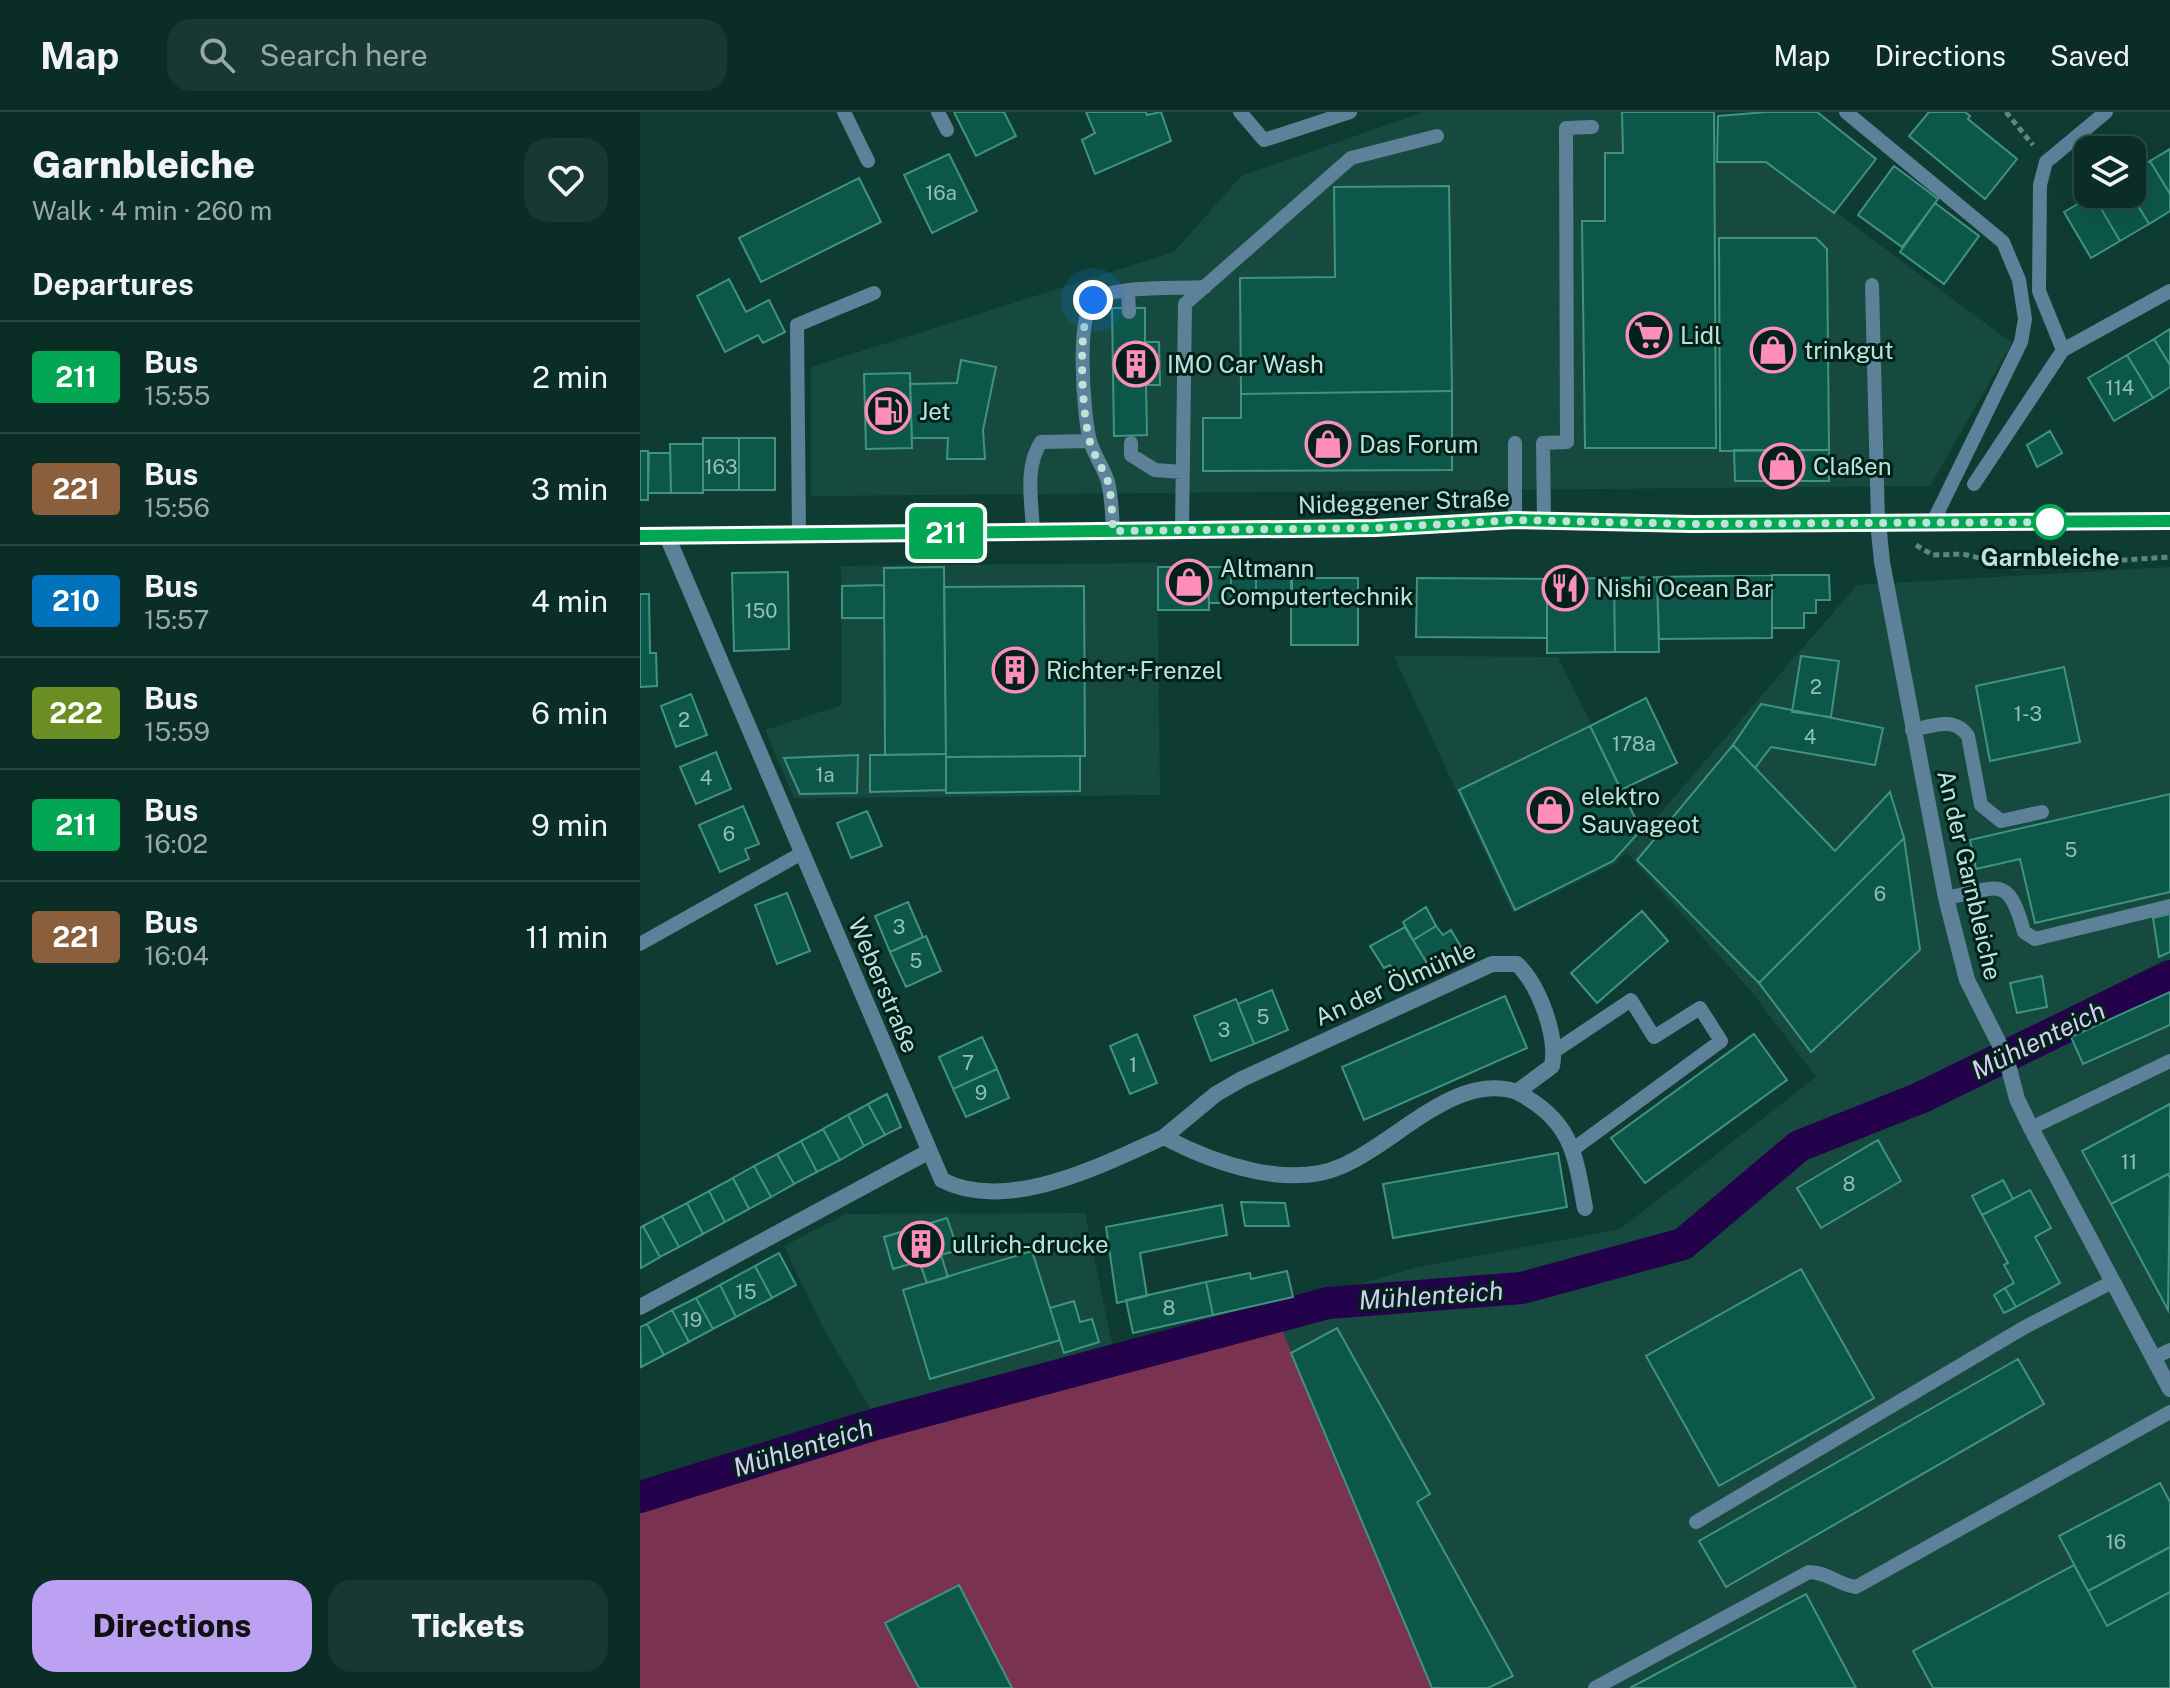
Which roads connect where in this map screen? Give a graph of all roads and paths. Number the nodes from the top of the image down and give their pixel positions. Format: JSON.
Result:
{"nodes":[{"id":1,"x":844,"y":112,"type":"edge"},
{"id":2,"x":938,"y":112,"type":"edge"},
{"id":3,"x":1240,"y":112,"type":"edge"},
{"id":4,"x":1350,"y":112,"type":"edge"},
{"id":5,"x":1846,"y":112,"type":"edge"},
{"id":6,"x":2006,"y":112,"type":"edge"},
{"id":7,"x":2106,"y":112,"type":"edge"},
{"id":8,"x":1592,"y":127,"type":"dead end"},
{"id":9,"x":947,"y":130,"type":"dead end"},
{"id":10,"x":1437,"y":136,"type":"dead end"},
{"id":11,"x":868,"y":161,"type":"dead end"},
{"id":12,"x":2046,"y":162,"type":"junction"},
{"id":13,"x":1872,"y":285,"type":"dead end"},
{"id":14,"x":1205,"y":287,"type":"junction"},
{"id":15,"x":2170,"y":291,"type":"edge"},
{"id":16,"x":1128,"y":292,"type":"junction"},
{"id":17,"x":874,"y":293,"type":"dead end"},
{"id":18,"x":1129,"y":312,"type":"dead end"},
{"id":19,"x":2063,"y":350,"type":"junction"},
{"id":20,"x":1089,"y":441,"type":"junction"},
{"id":21,"x":1131,"y":443,"type":"dead end"},
{"id":22,"x":1515,"y":443,"type":"dead end"},
{"id":23,"x":1183,"y":472,"type":"junction"},
{"id":24,"x":1974,"y":484,"type":"dead end"},
{"id":25,"x":1515,"y":520,"type":"junction"},
{"id":26,"x":1544,"y":520,"type":"junction"},
{"id":27,"x":2170,"y":521,"type":"edge"},
{"id":28,"x":1878,"y":522,"type":"junction"},
{"id":29,"x":1933,"y":522,"type":"junction"},
{"id":30,"x":1113,"y":531,"type":"junction"},
{"id":31,"x":1182,"y":531,"type":"junction"},
{"id":32,"x":1033,"y":532,"type":"junction"},
{"id":33,"x":799,"y":535,"type":"junction"},
{"id":34,"x":640,"y":536,"type":"edge"},
{"id":35,"x":667,"y":536,"type":"junction"},
{"id":36,"x":2170,"y":557,"type":"edge"},
{"id":37,"x":1912,"y":730,"type":"junction"},
{"id":38,"x":2042,"y":812,"type":"dead end"},
{"id":39,"x":802,"y":853,"type":"junction"},
{"id":40,"x":1946,"y":898,"type":"junction"},
{"id":41,"x":2170,"y":906,"type":"edge"},
{"id":42,"x":640,"y":944,"type":"edge"},
{"id":43,"x":1555,"y":1051,"type":"junction"},
{"id":44,"x":2170,"y":1061,"type":"edge"},
{"id":45,"x":1517,"y":1092,"type":"junction"},
{"id":46,"x":2031,"y":1128,"type":"junction"},
{"id":47,"x":1164,"y":1137,"type":"junction"},
{"id":48,"x":1572,"y":1150,"type":"junction"},
{"id":49,"x":928,"y":1152,"type":"junction"},
{"id":50,"x":1585,"y":1208,"type":"dead end"},
{"id":51,"x":2112,"y":1282,"type":"junction"},
{"id":52,"x":640,"y":1307,"type":"edge"},
{"id":53,"x":2170,"y":1350,"type":"edge"},
{"id":54,"x":2154,"y":1358,"type":"junction"},
{"id":55,"x":2170,"y":1389,"type":"edge"},
{"id":56,"x":2170,"y":1412,"type":"edge"},
{"id":57,"x":1696,"y":1522,"type":"dead end"},
{"id":58,"x":1595,"y":1688,"type":"edge"}],
"edges":[{"from":1,"to":11,"type":"lane"},
{"from":2,"to":9,"type":"lane"},
{"from":3,"to":4,"type":"lane"},
{"from":5,"to":29,"type":"lane"},
{"from":6,"to":12,"type":"path"},
{"from":7,"to":12,"type":"lane"},
{"from":8,"to":26,"type":"lane"},
{"from":10,"to":14,"type":"lane"},
{"from":12,"to":19,"type":"lane"},
{"from":13,"to":28,"type":"lane"},
{"from":14,"to":16,"type":"lane"},
{"from":14,"to":23,"type":"lane"},
{"from":15,"to":19,"type":"lane"},
{"from":16,"to":18,"type":"lane"},
{"from":16,"to":20,"type":"lane"},
{"from":17,"to":33,"type":"lane"},
{"from":19,"to":24,"type":"lane"},
{"from":20,"to":30,"type":"lane"},
{"from":20,"to":32,"type":"lane"},
{"from":21,"to":23,"type":"lane"},
{"from":22,"to":25,"type":"lane"},
{"from":23,"to":31,"type":"lane"},
{"from":25,"to":26,"type":"main road","name":"Nideggener Straße"},
{"from":25,"to":31,"type":"main road","name":"Nideggener Straße"},
{"from":26,"to":28,"type":"main road","name":"Nideggener Straße"},
{"from":27,"to":29,"type":"main road","name":"Nideggener Straße"},
{"from":28,"to":29,"type":"main road","name":"Nideggener Straße"},
{"from":28,"to":36,"type":"path"},
{"from":28,"to":37,"type":"street","name":"An der Garnbleiche"},
{"from":30,"to":31,"type":"main road","name":"Nideggener Straße"},
{"from":30,"to":32,"type":"main road","name":"Nideggener Straße"},
{"from":32,"to":33,"type":"main road","name":"Nideggener Straße"},
{"from":33,"to":35,"type":"main road","name":"Nideggener Straße"},
{"from":34,"to":35,"type":"main road","name":"Nideggener Straße"},
{"from":35,"to":39,"type":"street","name":"Weberstraße"},
{"from":37,"to":38,"type":"lane"},
{"from":37,"to":40,"type":"street","name":"An der Garnbleiche"},
{"from":39,"to":42,"type":"lane"},
{"from":39,"to":49,"type":"street","name":"Weberstraße"},
{"from":40,"to":41,"type":"lane"},
{"from":40,"to":46,"type":"street","name":"An der Garnbleiche"},
{"from":43,"to":45,"type":"street"},
{"from":43,"to":47,"type":"street","name":"An der Ölmühle"},
{"from":43,"to":48,"type":"lane"},
{"from":44,"to":46,"type":"lane"},
{"from":45,"to":47,"type":"street"},
{"from":45,"to":48,"type":"street"},
{"from":46,"to":51,"type":"street","name":"An der Garnbleiche"},
{"from":47,"to":49,"type":"street","name":"An der Ölmühle"},
{"from":48,"to":50,"type":"street"},
{"from":49,"to":52,"type":"street"},
{"from":51,"to":54,"type":"street","name":"An der Garnbleiche"},
{"from":51,"to":57,"type":"lane"},
{"from":53,"to":54,"type":"lane"},
{"from":54,"to":55,"type":"street","name":"An der Garnbleiche"},
{"from":56,"to":58,"type":"lane"}]}
